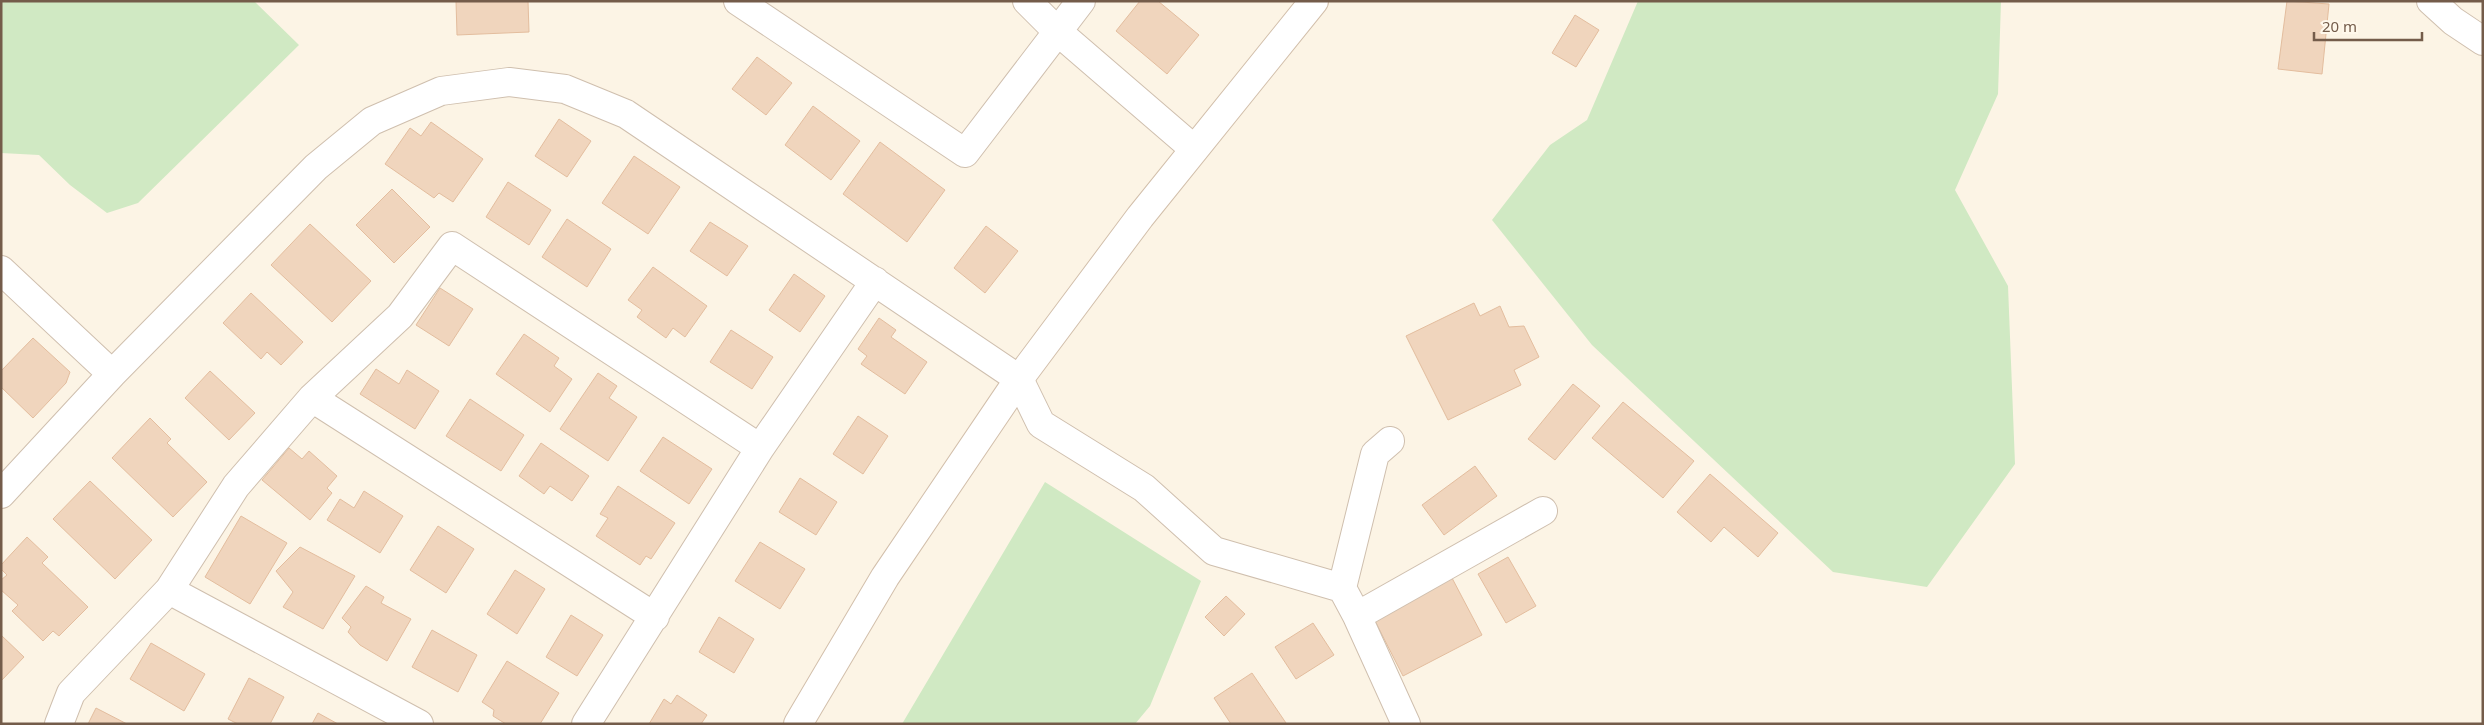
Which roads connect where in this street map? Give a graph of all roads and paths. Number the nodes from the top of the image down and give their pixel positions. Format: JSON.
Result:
{"nodes":[{"id":1,"x":738,"y":1,"type":"edge"},
{"id":2,"x":1027,"y":1,"type":"edge"},
{"id":3,"x":1082,"y":1,"type":"edge"},
{"id":4,"x":1314,"y":1,"type":"edge"},
{"id":5,"x":2430,"y":1,"type":"edge"},
{"id":6,"x":1057,"y":30,"type":"junction"},
{"id":7,"x":2483,"y":41,"type":"edge"},
{"id":8,"x":1194,"y":149,"type":"junction"},
{"id":9,"x":1,"y":270,"type":"edge"},
{"id":10,"x":875,"y":281,"type":"junction"},
{"id":11,"x":112,"y":374,"type":"junction"},
{"id":12,"x":1019,"y":379,"type":"junction"},
{"id":13,"x":312,"y":398,"type":"junction"},
{"id":14,"x":1390,"y":441,"type":"dead end"},
{"id":15,"x":760,"y":448,"type":"junction"},
{"id":16,"x":1,"y":494,"type":"edge"},
{"id":17,"x":1544,"y":511,"type":"dead end"},
{"id":18,"x":1342,"y":588,"type":"junction"},
{"id":19,"x":169,"y":590,"type":"junction"},
{"id":20,"x":1357,"y":616,"type":"junction"},
{"id":21,"x":654,"y":617,"type":"junction"},
{"id":22,"x":59,"y":724,"type":"edge"},
{"id":23,"x":419,"y":724,"type":"edge"},
{"id":24,"x":586,"y":724,"type":"edge"},
{"id":25,"x":798,"y":724,"type":"edge"},
{"id":26,"x":1406,"y":724,"type":"edge"}],
"edges":[{"from":1,"to":6,"type":"street"},
{"from":2,"to":6,"type":"street"},
{"from":3,"to":6,"type":"street"},
{"from":4,"to":8,"type":"street"},
{"from":5,"to":7,"type":"street"},
{"from":6,"to":8,"type":"street"},
{"from":8,"to":12,"type":"street"},
{"from":9,"to":11,"type":"street"},
{"from":10,"to":11,"type":"street"},
{"from":10,"to":12,"type":"street"},
{"from":10,"to":15,"type":"street"},
{"from":11,"to":16,"type":"street"},
{"from":12,"to":18,"type":"street"},
{"from":12,"to":25,"type":"street"},
{"from":13,"to":15,"type":"street"},
{"from":13,"to":19,"type":"street"},
{"from":13,"to":21,"type":"street"},
{"from":14,"to":18,"type":"street"},
{"from":15,"to":21,"type":"street"},
{"from":17,"to":20,"type":"street"},
{"from":18,"to":20,"type":"street"},
{"from":19,"to":22,"type":"street"},
{"from":19,"to":23,"type":"street"},
{"from":20,"to":26,"type":"street"},
{"from":21,"to":24,"type":"street"}]}
